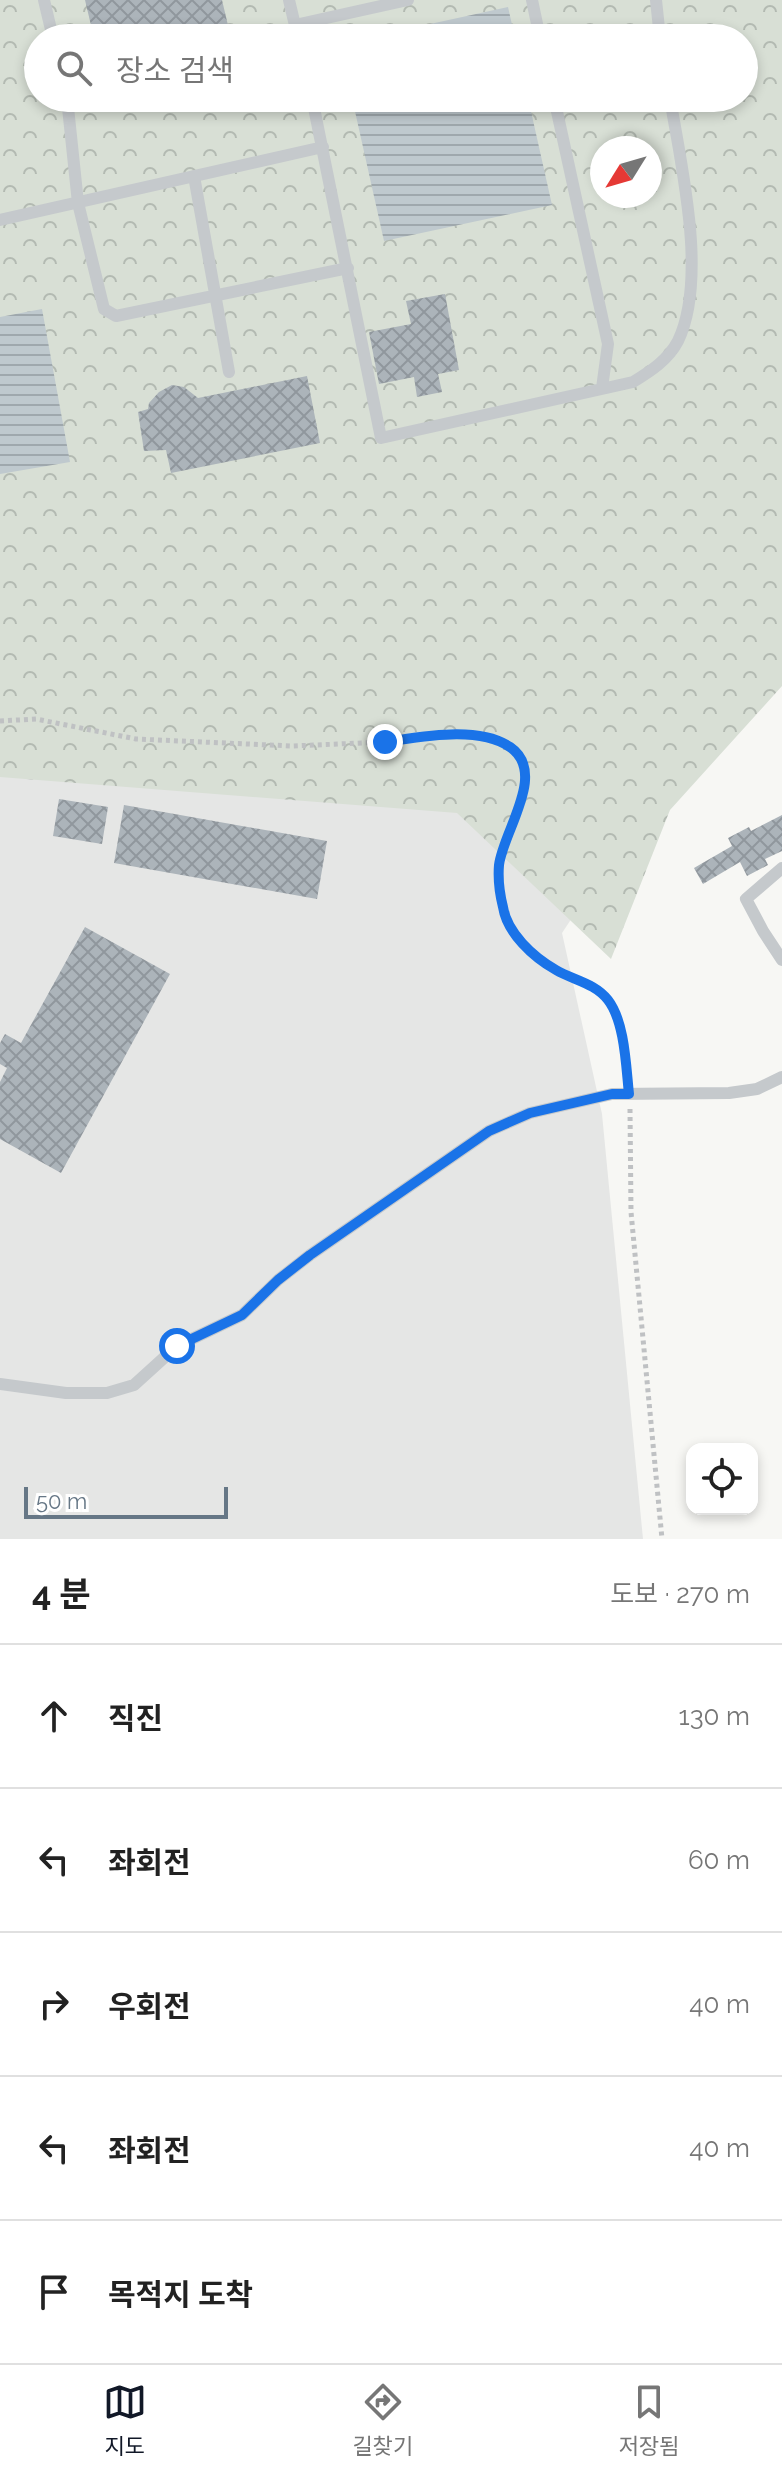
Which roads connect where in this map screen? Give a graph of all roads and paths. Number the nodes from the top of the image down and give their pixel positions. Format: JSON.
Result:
{"nodes":[{"id":1,"x":44,"y":0,"type":"edge"},
{"id":2,"x":289,"y":0,"type":"edge"},
{"id":3,"x":408,"y":0,"type":"edge"},
{"id":4,"x":532,"y":0,"type":"edge"},
{"id":5,"x":656,"y":0,"type":"edge"},
{"id":6,"x":50,"y":24,"type":"edge"},
{"id":7,"x":294,"y":24,"type":"edge"},
{"id":8,"x":324,"y":24,"type":"edge"},
{"id":9,"x":537,"y":24,"type":"edge"},
{"id":10,"x":659,"y":24,"type":"edge"},
{"id":11,"x":68,"y":112,"type":"edge"},
{"id":12,"x":315,"y":112,"type":"edge"},
{"id":13,"x":557,"y":112,"type":"edge"},
{"id":14,"x":672,"y":112,"type":"edge"},
{"id":15,"x":323,"y":147,"type":"junction"},
{"id":16,"x":194,"y":176,"type":"junction"},
{"id":17,"x":78,"y":203,"type":"junction"},
{"id":18,"x":0,"y":220,"type":"edge"},
{"id":19,"x":348,"y":268,"type":"junction"},
{"id":20,"x":216,"y":296,"type":"junction"},
{"id":21,"x":229,"y":372,"type":"dead end"},
{"id":22,"x":602,"y":388,"type":"junction"},
{"id":23,"x":0,"y":721,"type":"edge"},
{"id":24,"x":782,"y":868,"type":"edge"},
{"id":25,"x":782,"y":960,"type":"edge"},
{"id":26,"x":782,"y":1077,"type":"edge"},
{"id":27,"x":629,"y":1094,"type":"junction"},
{"id":28,"x":0,"y":1384,"type":"edge"},
{"id":29,"x":662,"y":1539,"type":"edge"}],
"edges":[{"from":1,"to":6,"type":"lane"},
{"from":2,"to":7,"type":"lane"},
{"from":3,"to":8,"type":"lane"},
{"from":4,"to":9,"type":"lane"},
{"from":5,"to":10,"type":"lane"},
{"from":11,"to":17,"type":"lane"},
{"from":12,"to":15,"type":"lane"},
{"from":13,"to":22,"type":"lane"},
{"from":14,"to":22,"type":"lane"},
{"from":15,"to":16,"type":"lane"},
{"from":15,"to":19,"type":"lane"},
{"from":16,"to":17,"type":"lane"},
{"from":16,"to":20,"type":"lane"},
{"from":17,"to":18,"type":"lane"},
{"from":17,"to":20,"type":"lane"},
{"from":19,"to":20,"type":"lane"},
{"from":19,"to":22,"type":"lane"},
{"from":20,"to":21,"type":"lane"},
{"from":23,"to":27,"type":"path"},
{"from":24,"to":25,"type":"lane"},
{"from":26,"to":27,"type":"lane"},
{"from":27,"to":28,"type":"lane"},
{"from":27,"to":29,"type":"path"}]}
